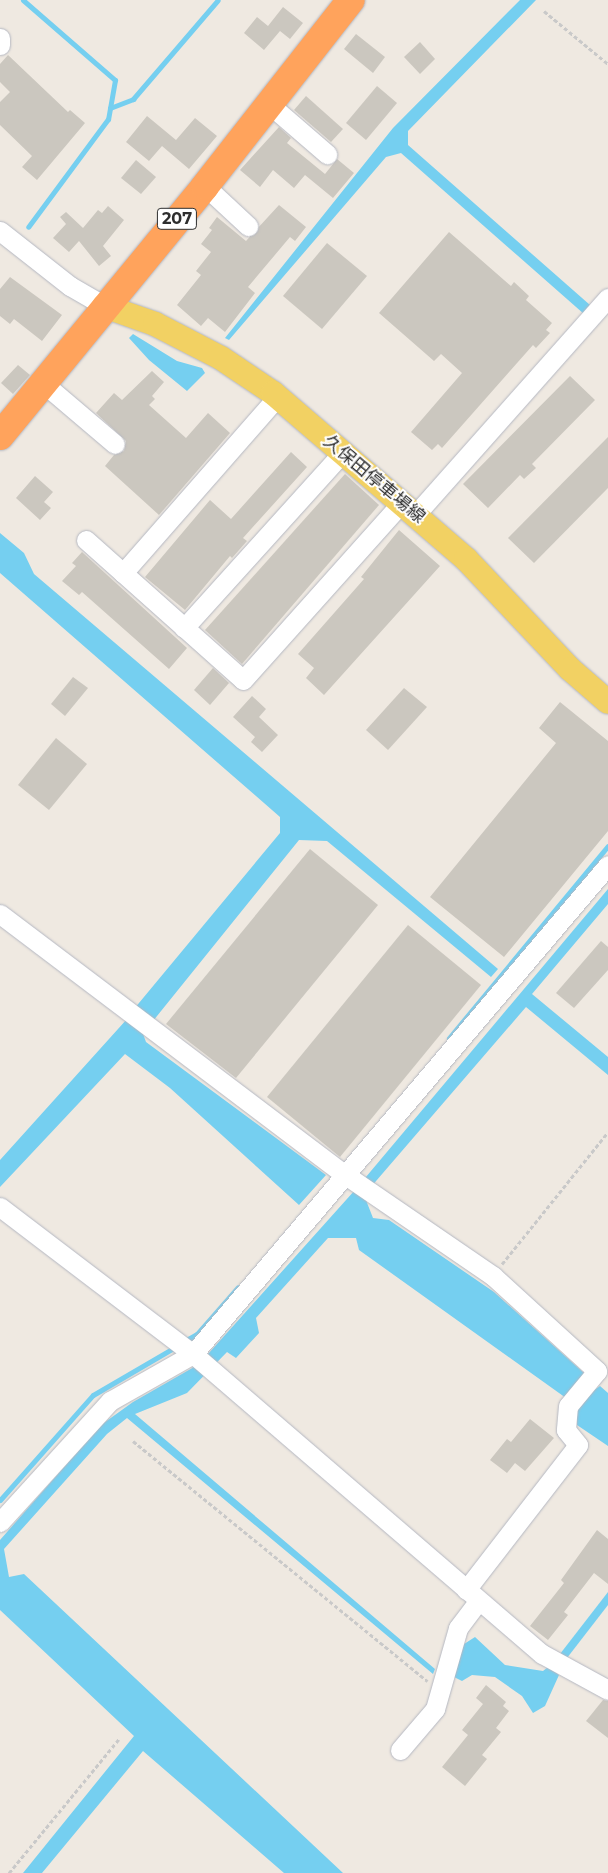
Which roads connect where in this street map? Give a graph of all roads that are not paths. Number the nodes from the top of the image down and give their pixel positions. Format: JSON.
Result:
{"nodes":[{"id":1,"x":351,"y":0,"type":"edge"},
{"id":2,"x":0,"y":38,"type":"edge"},
{"id":3,"x":0,"y":45,"type":"edge"},
{"id":4,"x":269,"y":104,"type":"junction"},
{"id":5,"x":327,"y":154,"type":"dead end"},
{"id":6,"x":205,"y":186,"type":"junction"},
{"id":7,"x":248,"y":226,"type":"dead end"},
{"id":8,"x":0,"y":231,"type":"edge"},
{"id":9,"x":104,"y":306,"type":"junction"},
{"id":10,"x":598,"y":310,"type":"edge"},
{"id":11,"x":43,"y":383,"type":"junction"},
{"id":12,"x":277,"y":397,"type":"junction"},
{"id":13,"x":0,"y":436,"type":"edge"},
{"id":14,"x":115,"y":444,"type":"dead end"},
{"id":15,"x":343,"y":452,"type":"junction"},
{"id":16,"x":409,"y":508,"type":"junction"},
{"id":17,"x":86,"y":540,"type":"dead end"},
{"id":18,"x":123,"y":573,"type":"junction"},
{"id":19,"x":184,"y":628,"type":"junction"},
{"id":20,"x":608,"y":702,"type":"edge"},
{"id":21,"x":608,"y":865,"type":"edge"},
{"id":22,"x":0,"y":914,"type":"edge"},
{"id":23,"x":346,"y":1175,"type":"junction"},
{"id":24,"x":0,"y":1207,"type":"edge"},
{"id":25,"x":194,"y":1356,"type":"junction"},
{"id":26,"x":0,"y":1522,"type":"edge"},
{"id":27,"x":472,"y":1595,"type":"junction"},
{"id":28,"x":607,"y":1687,"type":"edge"},
{"id":29,"x":400,"y":1750,"type":"dead end"}],
"edges":[{"from":1,"to":4,"type":"highway","number":"207"},
{"from":2,"to":3,"type":"street"},
{"from":4,"to":5,"type":"street"},
{"from":4,"to":6,"type":"highway","number":"207"},
{"from":6,"to":7,"type":"street"},
{"from":6,"to":9,"type":"highway","number":"207"},
{"from":8,"to":9,"type":"street"},
{"from":9,"to":11,"type":"highway","number":"207"},
{"from":9,"to":12,"type":"main road","name":"久保田停車場線"},
{"from":10,"to":16,"type":"street"},
{"from":11,"to":13,"type":"highway","number":"207"},
{"from":11,"to":14,"type":"street"},
{"from":12,"to":15,"type":"main road","name":"久保田停車場線"},
{"from":12,"to":18,"type":"street"},
{"from":15,"to":16,"type":"main road","name":"久保田停車場線"},
{"from":15,"to":19,"type":"street"},
{"from":16,"to":19,"type":"street"},
{"from":16,"to":20,"type":"main road","name":"久保田停車場線"},
{"from":17,"to":18,"type":"street"},
{"from":18,"to":19,"type":"street"},
{"from":21,"to":23,"type":"street"},
{"from":22,"to":23,"type":"street"},
{"from":23,"to":25,"type":"street"},
{"from":23,"to":27,"type":"street"},
{"from":24,"to":25,"type":"street"},
{"from":25,"to":26,"type":"street"},
{"from":25,"to":27,"type":"street"},
{"from":27,"to":28,"type":"street"},
{"from":27,"to":29,"type":"street"}]}
